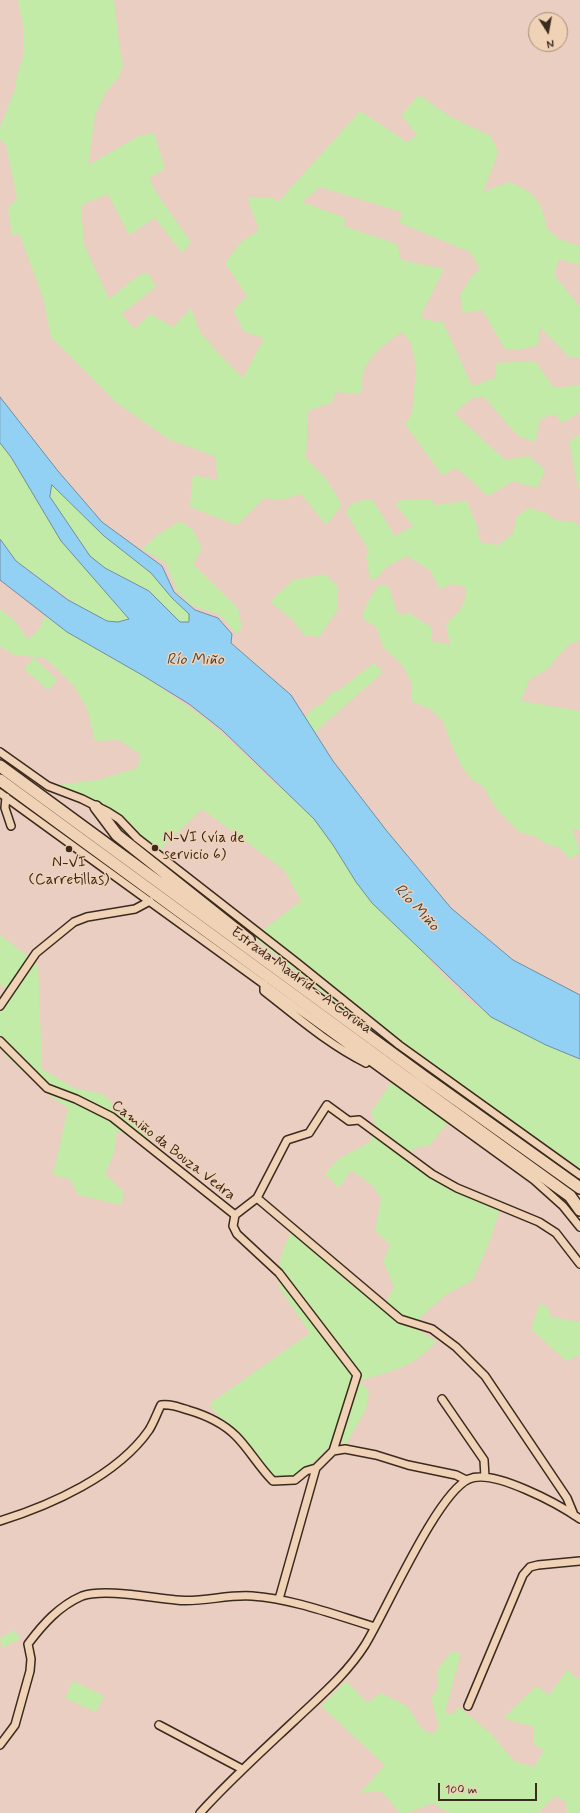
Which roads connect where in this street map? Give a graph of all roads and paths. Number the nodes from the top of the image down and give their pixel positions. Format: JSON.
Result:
{"nodes":[{"id":1,"x":0,"y":752,"type":"edge"},
{"id":2,"x":0,"y":766,"type":"edge"},
{"id":3,"x":0,"y":780,"type":"edge"},
{"id":4,"x":3,"y":795,"type":"edge"},
{"id":5,"x":96,"y":807,"type":"junction"},
{"id":6,"x":11,"y":826,"type":"dead end"},
{"id":7,"x":150,"y":901,"type":"junction"},
{"id":8,"x":0,"y":1006,"type":"edge"},
{"id":9,"x":339,"y":1014,"type":"junction"},
{"id":10,"x":0,"y":1041,"type":"edge"},
{"id":11,"x":580,"y":1175,"type":"edge"},
{"id":12,"x":580,"y":1188,"type":"edge"},
{"id":13,"x":257,"y":1198,"type":"junction"},
{"id":14,"x":580,"y":1210,"type":"edge"},
{"id":15,"x":235,"y":1215,"type":"junction"},
{"id":16,"x":580,"y":1227,"type":"edge"},
{"id":17,"x":580,"y":1264,"type":"edge"},
{"id":18,"x":442,"y":1399,"type":"dead end"},
{"id":19,"x":333,"y":1451,"type":"junction"},
{"id":20,"x":316,"y":1468,"type":"junction"},
{"id":21,"x":485,"y":1477,"type":"junction"},
{"id":22,"x":466,"y":1480,"type":"junction"},
{"id":23,"x":577,"y":1517,"type":"edge"},
{"id":24,"x":0,"y":1521,"type":"edge"},
{"id":25,"x":580,"y":1561,"type":"edge"},
{"id":26,"x":279,"y":1599,"type":"junction"},
{"id":27,"x":375,"y":1627,"type":"junction"},
{"id":28,"x":468,"y":1706,"type":"dead end"},
{"id":29,"x":159,"y":1725,"type":"dead end"},
{"id":30,"x":0,"y":1745,"type":"edge"},
{"id":31,"x":242,"y":1769,"type":"junction"},
{"id":32,"x":200,"y":1813,"type":"edge"}],
"edges":[{"from":1,"to":5,"type":"street"},
{"from":2,"to":9,"type":"highway","name":"Estrada Madrid - A Coruña"},
{"from":3,"to":14,"type":"highway","name":"Estrada Madrid - A Coruña"},
{"from":4,"to":6,"type":"street"},
{"from":4,"to":7,"type":"street"},
{"from":5,"to":9,"type":"highway"},
{"from":5,"to":11,"type":"street"},
{"from":7,"to":8,"type":"street"},
{"from":7,"to":16,"type":"street"},
{"from":9,"to":12,"type":"highway","name":"Estrada Madrid - A Coruña"},
{"from":10,"to":15,"type":"street","name":"Camiño da Bouza Vedra"},
{"from":13,"to":15,"type":"street","name":"Camiño da Bouza Vedra"},
{"from":13,"to":17,"type":"street","name":"Camiño da Bouza Vedra"},
{"from":13,"to":23,"type":"street"},
{"from":15,"to":19,"type":"street"},
{"from":18,"to":21,"type":"street"},
{"from":19,"to":20,"type":"street"},
{"from":19,"to":22,"type":"street"},
{"from":20,"to":24,"type":"street"},
{"from":20,"to":26,"type":"street"},
{"from":21,"to":22,"type":"street"},
{"from":21,"to":23,"type":"street"},
{"from":22,"to":27,"type":"street"},
{"from":25,"to":28,"type":"street"},
{"from":26,"to":27,"type":"street"},
{"from":26,"to":30,"type":"street"},
{"from":27,"to":31,"type":"street"},
{"from":29,"to":31,"type":"street"},
{"from":31,"to":32,"type":"street"}]}
